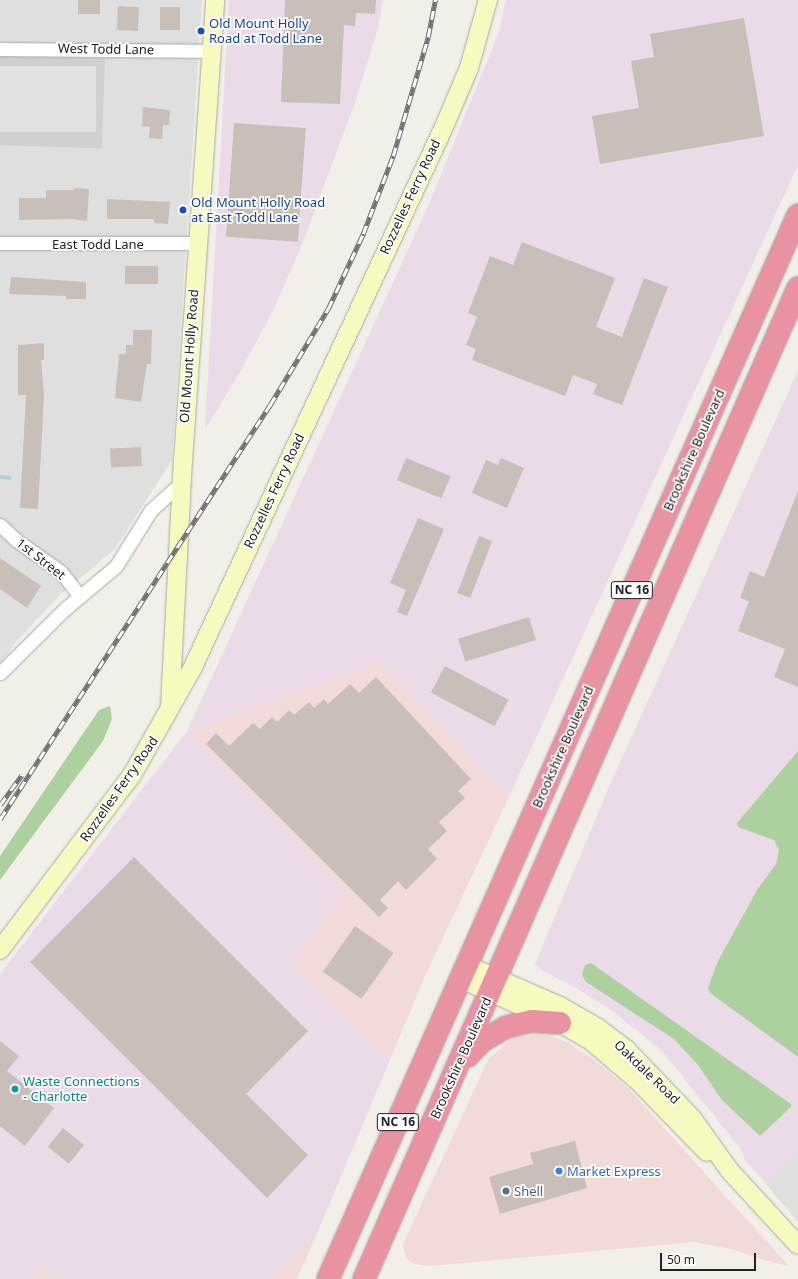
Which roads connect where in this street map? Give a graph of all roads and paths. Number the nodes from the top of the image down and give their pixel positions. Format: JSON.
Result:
{"nodes":[{"id":1,"x":215,"y":0,"type":"edge"},
{"id":2,"x":488,"y":0,"type":"edge"},
{"id":3,"x":0,"y":49,"type":"edge"},
{"id":4,"x":212,"y":51,"type":"junction"},
{"id":5,"x":798,"y":215,"type":"edge"},
{"id":6,"x":0,"y":242,"type":"edge"},
{"id":7,"x":196,"y":243,"type":"junction"},
{"id":8,"x":798,"y":288,"type":"edge"},
{"id":9,"x":181,"y":483,"type":"junction"},
{"id":10,"x":0,"y":525,"type":"edge"},
{"id":11,"x":80,"y":596,"type":"junction"},
{"id":12,"x":0,"y":673,"type":"edge"},
{"id":13,"x":170,"y":711,"type":"junction"},
{"id":14,"x":0,"y":950,"type":"edge"},
{"id":15,"x":464,"y":972,"type":"junction"},
{"id":16,"x":494,"y":985,"type":"junction"},
{"id":17,"x":560,"y":1023,"type":"junction"},
{"id":18,"x":457,"y":1070,"type":"junction"},
{"id":19,"x":721,"y":1160,"type":"junction"},
{"id":20,"x":798,"y":1245,"type":"edge"},
{"id":21,"x":328,"y":1279,"type":"edge"},
{"id":22,"x":364,"y":1279,"type":"edge"}],
"edges":[{"from":1,"to":4,"type":"street","name":"Old Mount Holly Road"},
{"from":2,"to":13,"type":"street","name":"Rozzelles Ferry Road"},
{"from":3,"to":4,"type":"street","name":"West Todd Lane"},
{"from":4,"to":7,"type":"street","name":"Old Mount Holly Road"},
{"from":5,"to":15,"type":"highway","name":"Brookshire Boulevard","number":"NC 16"},
{"from":6,"to":7,"type":"street","name":"East Todd Lane"},
{"from":7,"to":9,"type":"street","name":"Old Mount Holly Road"},
{"from":8,"to":16,"type":"highway","name":"Brookshire Boulevard","number":"NC 16"},
{"from":9,"to":11,"type":"street"},
{"from":9,"to":13,"type":"street","name":"Old Mount Holly Road"},
{"from":10,"to":11,"type":"street","name":"1st Street"},
{"from":11,"to":12,"type":"street"},
{"from":13,"to":14,"type":"street","name":"Rozzelles Ferry Road"},
{"from":15,"to":16,"type":"street","name":"Oakdale Road"},
{"from":15,"to":21,"type":"highway","name":"Brookshire Boulevard","number":"NC 16"},
{"from":16,"to":17,"type":"street","name":"Oakdale Road"},
{"from":16,"to":18,"type":"highway","name":"Brookshire Boulevard","number":"NC 16"},
{"from":16,"to":19,"type":"street","name":"Oakdale Road"},
{"from":17,"to":18,"type":"highway"},
{"from":17,"to":19,"type":"street","name":"Oakdale Road"},
{"from":18,"to":22,"type":"highway","name":"Brookshire Boulevard","number":"NC 16"},
{"from":19,"to":20,"type":"street","name":"Oakdale Road"}]}
